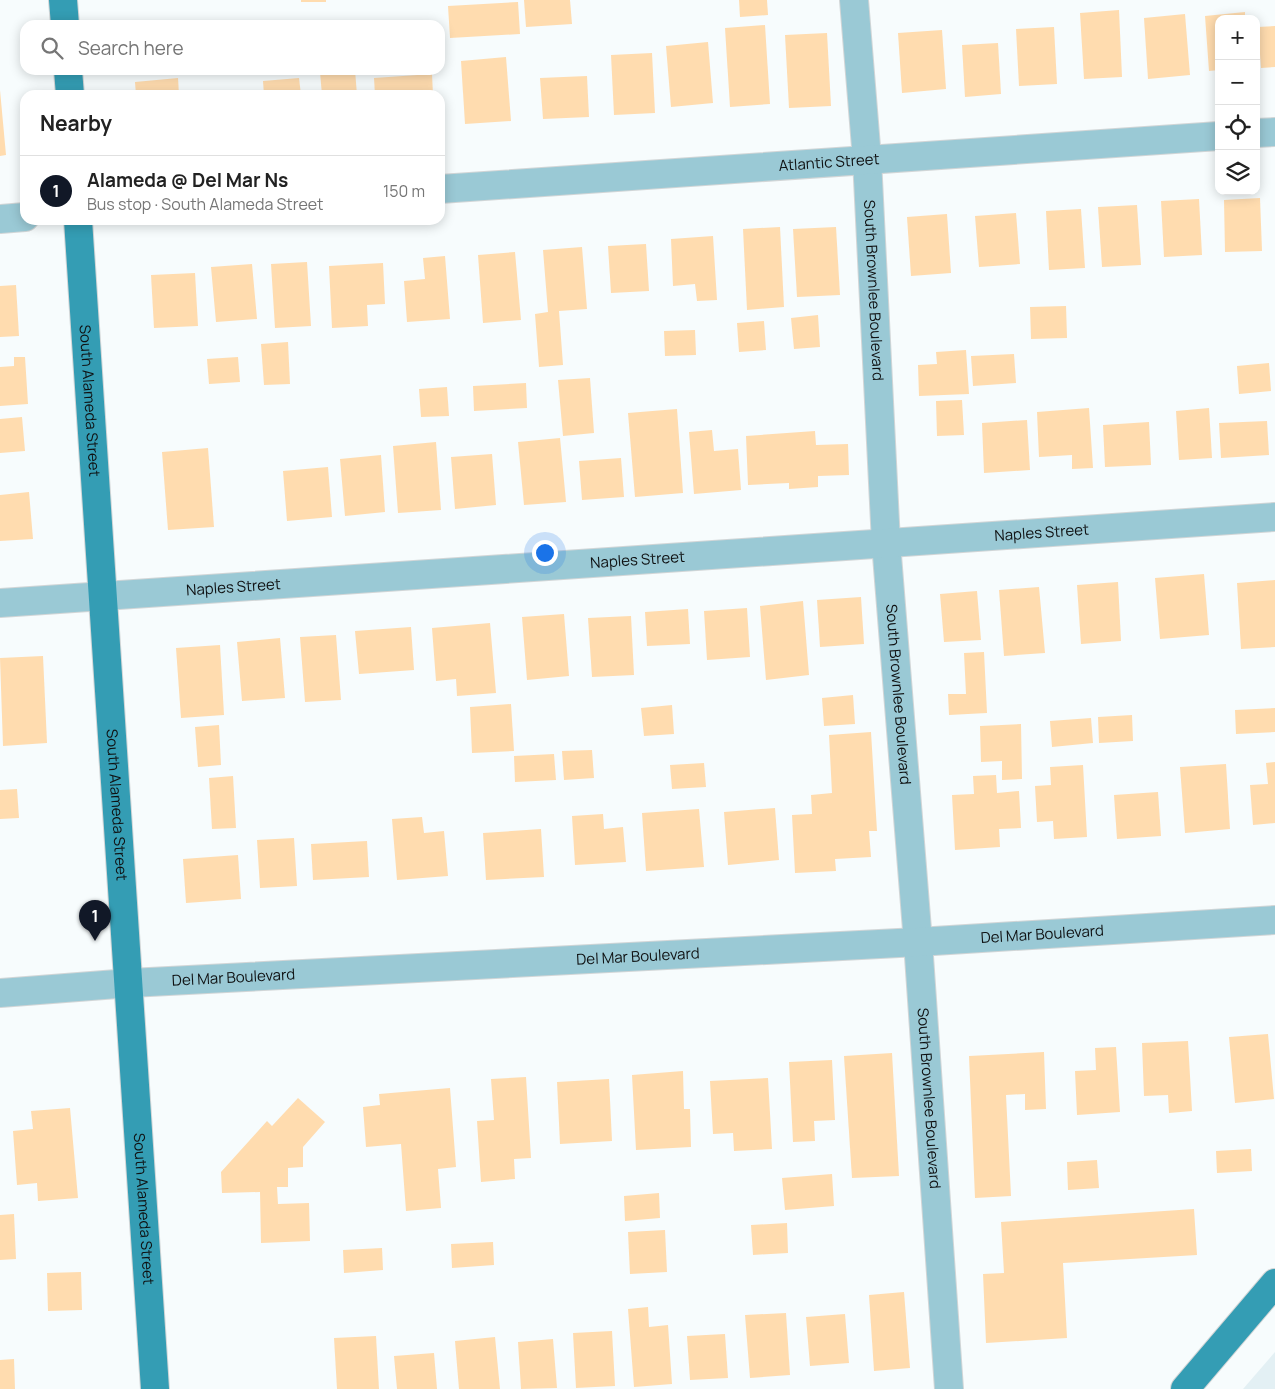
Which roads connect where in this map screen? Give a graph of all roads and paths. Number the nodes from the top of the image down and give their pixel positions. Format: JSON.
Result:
{"nodes":[{"id":1,"x":63,"y":0,"type":"edge"},
{"id":2,"x":854,"y":0,"type":"edge"},
{"id":3,"x":65,"y":20,"type":"edge"},
{"id":4,"x":68,"y":75,"type":"edge"},
{"id":5,"x":70,"y":90,"type":"edge"},
{"id":6,"x":1275,"y":132,"type":"edge"},
{"id":7,"x":1260,"y":133,"type":"edge"},
{"id":8,"x":1215,"y":136,"type":"edge"},
{"id":9,"x":867,"y":160,"type":"junction"},
{"id":10,"x":445,"y":189,"type":"edge"},
{"id":11,"x":20,"y":217,"type":"edge"},
{"id":12,"x":0,"y":219,"type":"edge"},
{"id":13,"x":78,"y":225,"type":"edge"},
{"id":14,"x":1275,"y":517,"type":"edge"},
{"id":15,"x":886,"y":543,"type":"junction"},
{"id":16,"x":101,"y":596,"type":"junction"},
{"id":17,"x":0,"y":603,"type":"edge"},
{"id":18,"x":1275,"y":920,"type":"edge"},
{"id":19,"x":918,"y":942,"type":"junction"},
{"id":20,"x":130,"y":983,"type":"junction"},
{"id":21,"x":0,"y":993,"type":"edge"},
{"id":22,"x":1275,"y":1283,"type":"edge"},
{"id":23,"x":155,"y":1389,"type":"edge"},
{"id":24,"x":950,"y":1389,"type":"edge"},
{"id":25,"x":1185,"y":1389,"type":"edge"}],
"edges":[{"from":1,"to":3,"type":"main road"},
{"from":2,"to":9,"type":"street","name":"South Brownlee Boulevard"},
{"from":4,"to":5,"type":"main road"},
{"from":6,"to":7,"type":"street"},
{"from":8,"to":9,"type":"street","name":"Atlantic Street"},
{"from":9,"to":10,"type":"street","name":"Atlantic Street"},
{"from":9,"to":15,"type":"street","name":"South Brownlee Boulevard"},
{"from":11,"to":12,"type":"street"},
{"from":13,"to":16,"type":"main road","name":"South Alameda Street"},
{"from":14,"to":15,"type":"street","name":"Naples Street"},
{"from":15,"to":16,"type":"street","name":"Naples Street"},
{"from":15,"to":19,"type":"street","name":"South Brownlee Boulevard"},
{"from":16,"to":17,"type":"street","name":"Naples Street"},
{"from":16,"to":20,"type":"main road","name":"South Alameda Street"},
{"from":18,"to":19,"type":"street","name":"Del Mar Boulevard"},
{"from":19,"to":20,"type":"street","name":"Del Mar Boulevard"},
{"from":19,"to":24,"type":"street","name":"South Brownlee Boulevard"},
{"from":20,"to":21,"type":"street","name":"Del Mar Boulevard"},
{"from":20,"to":23,"type":"main road","name":"South Alameda Street"},
{"from":22,"to":25,"type":"main road"}]}
